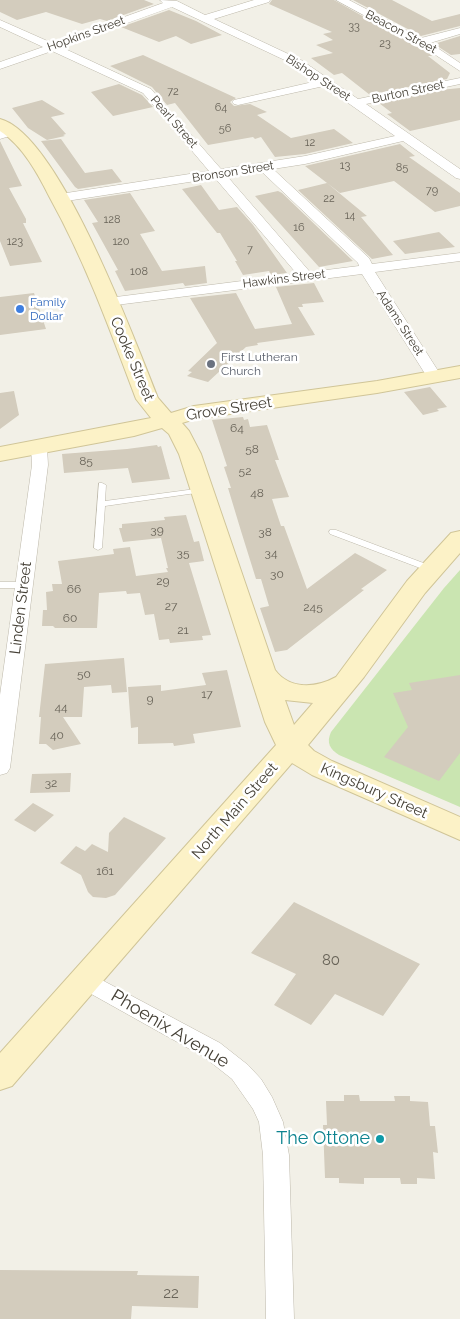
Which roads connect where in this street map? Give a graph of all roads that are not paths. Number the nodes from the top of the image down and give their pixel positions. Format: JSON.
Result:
{"nodes":[{"id":1,"x":265,"y":0,"type":"edge"},
{"id":2,"x":341,"y":0,"type":"edge"},
{"id":3,"x":169,"y":1,"type":"edge"},
{"id":4,"x":205,"y":18,"type":"junction"},
{"id":5,"x":0,"y":23,"type":"edge"},
{"id":6,"x":460,"y":31,"type":"edge"},
{"id":7,"x":420,"y":42,"type":"junction"},
{"id":8,"x":50,"y":47,"type":"junction"},
{"id":9,"x":0,"y":66,"type":"edge"},
{"id":10,"x":460,"y":68,"type":"edge"},
{"id":11,"x":460,"y":81,"type":"edge"},
{"id":12,"x":327,"y":82,"type":"junction"},
{"id":13,"x":238,"y":102,"type":"dead end"},
{"id":14,"x":356,"y":103,"type":"junction"},
{"id":15,"x":4,"y":130,"type":"edge"},
{"id":16,"x":406,"y":137,"type":"junction"},
{"id":17,"x":460,"y":163,"type":"edge"},
{"id":18,"x":447,"y":166,"type":"junction"},
{"id":19,"x":264,"y":167,"type":"junction"},
{"id":20,"x":219,"y":174,"type":"junction"},
{"id":21,"x":460,"y":175,"type":"edge"},
{"id":22,"x":60,"y":198,"type":"junction"},
{"id":23,"x":460,"y":257,"type":"edge"},
{"id":24,"x":368,"y":269,"type":"junction"},
{"id":25,"x":307,"y":276,"type":"junction"},
{"id":26,"x":108,"y":302,"type":"junction"},
{"id":27,"x":460,"y":372,"type":"edge"},
{"id":28,"x":434,"y":377,"type":"junction"},
{"id":29,"x":166,"y":420,"type":"junction"},
{"id":30,"x":39,"y":447,"type":"junction"},
{"id":31,"x":0,"y":454,"type":"edge"},
{"id":32,"x":102,"y":485,"type":"dead end"},
{"id":33,"x":203,"y":490,"type":"junction"},
{"id":34,"x":101,"y":504,"type":"junction"},
{"id":35,"x":334,"y":532,"type":"dead end"},
{"id":36,"x":460,"y":538,"type":"edge"},
{"id":37,"x":98,"y":548,"type":"dead end"},
{"id":38,"x":431,"y":570,"type":"junction"},
{"id":39,"x":0,"y":584,"type":"edge"},
{"id":40,"x":24,"y":585,"type":"junction"},
{"id":41,"x":262,"y":673,"type":"junction"},
{"id":42,"x":346,"y":682,"type":"junction"},
{"id":43,"x":292,"y":746,"type":"junction"},
{"id":44,"x":0,"y":768,"type":"edge"},
{"id":45,"x":460,"y":829,"type":"edge"},
{"id":46,"x":85,"y":980,"type":"junction"},
{"id":47,"x":0,"y":1076,"type":"edge"},
{"id":48,"x":280,"y":1319,"type":"edge"}],
"edges":[{"from":1,"to":4,"type":"street"},
{"from":2,"to":7,"type":"street","name":"Beacon Street"},
{"from":3,"to":4,"type":"street","name":"Bishop Street"},
{"from":3,"to":8,"type":"street","name":"Hopkins Street"},
{"from":4,"to":12,"type":"street","name":"Bishop Street"},
{"from":5,"to":8,"type":"street","name":"Pearl Street"},
{"from":6,"to":7,"type":"street"},
{"from":7,"to":10,"type":"street","name":"Beacon Street"},
{"from":8,"to":9,"type":"street","name":"Hopkins Street"},
{"from":8,"to":20,"type":"street","name":"Pearl Street"},
{"from":11,"to":14,"type":"street","name":"Burton Street"},
{"from":12,"to":13,"type":"street"},
{"from":12,"to":14,"type":"street","name":"Bishop Street"},
{"from":14,"to":16,"type":"street","name":"Bishop Street"},
{"from":15,"to":22,"type":"main road","name":"Cooke Street"},
{"from":16,"to":18,"type":"street","name":"Bishop Street"},
{"from":16,"to":19,"type":"street","name":"Bronson Street"},
{"from":17,"to":18,"type":"street"},
{"from":18,"to":21,"type":"street","name":"Bishop Street"},
{"from":19,"to":20,"type":"street","name":"Bronson Street"},
{"from":19,"to":24,"type":"street"},
{"from":20,"to":22,"type":"street","name":"Bronson Street"},
{"from":20,"to":25,"type":"street","name":"Pearl Street"},
{"from":22,"to":26,"type":"main road","name":"Cooke Street"},
{"from":23,"to":24,"type":"street","name":"Hawkins Street"},
{"from":24,"to":25,"type":"street","name":"Hawkins Street"},
{"from":24,"to":28,"type":"street","name":"Adams Street"},
{"from":25,"to":26,"type":"street","name":"Hawkins Street"},
{"from":26,"to":29,"type":"main road","name":"Cooke Street"},
{"from":27,"to":28,"type":"main road","name":"Grove Street"},
{"from":28,"to":29,"type":"main road","name":"Grove Street"},
{"from":29,"to":30,"type":"main road","name":"Grove Street"},
{"from":29,"to":33,"type":"main road","name":"Cooke Street"},
{"from":30,"to":31,"type":"main road","name":"Grove Street"},
{"from":30,"to":40,"type":"street","name":"Linden Street"},
{"from":32,"to":34,"type":"lane"},
{"from":33,"to":34,"type":"lane"},
{"from":33,"to":41,"type":"main road","name":"Cooke Street"},
{"from":34,"to":37,"type":"lane"},
{"from":35,"to":38,"type":"lane"},
{"from":36,"to":38,"type":"main road","name":"North Main Street"},
{"from":38,"to":42,"type":"main road","name":"North Main Street"},
{"from":39,"to":40,"type":"lane"},
{"from":40,"to":44,"type":"street","name":"Linden Street"},
{"from":41,"to":42,"type":"main road"},
{"from":41,"to":43,"type":"main road","name":"Cooke Street"},
{"from":42,"to":43,"type":"main road","name":"North Main Street"},
{"from":43,"to":45,"type":"main road","name":"Kingsbury Street"},
{"from":43,"to":46,"type":"main road","name":"North Main Street"},
{"from":46,"to":47,"type":"main road","name":"North Main Street"},
{"from":46,"to":48,"type":"street","name":"Phoenix Avenue"}]}
